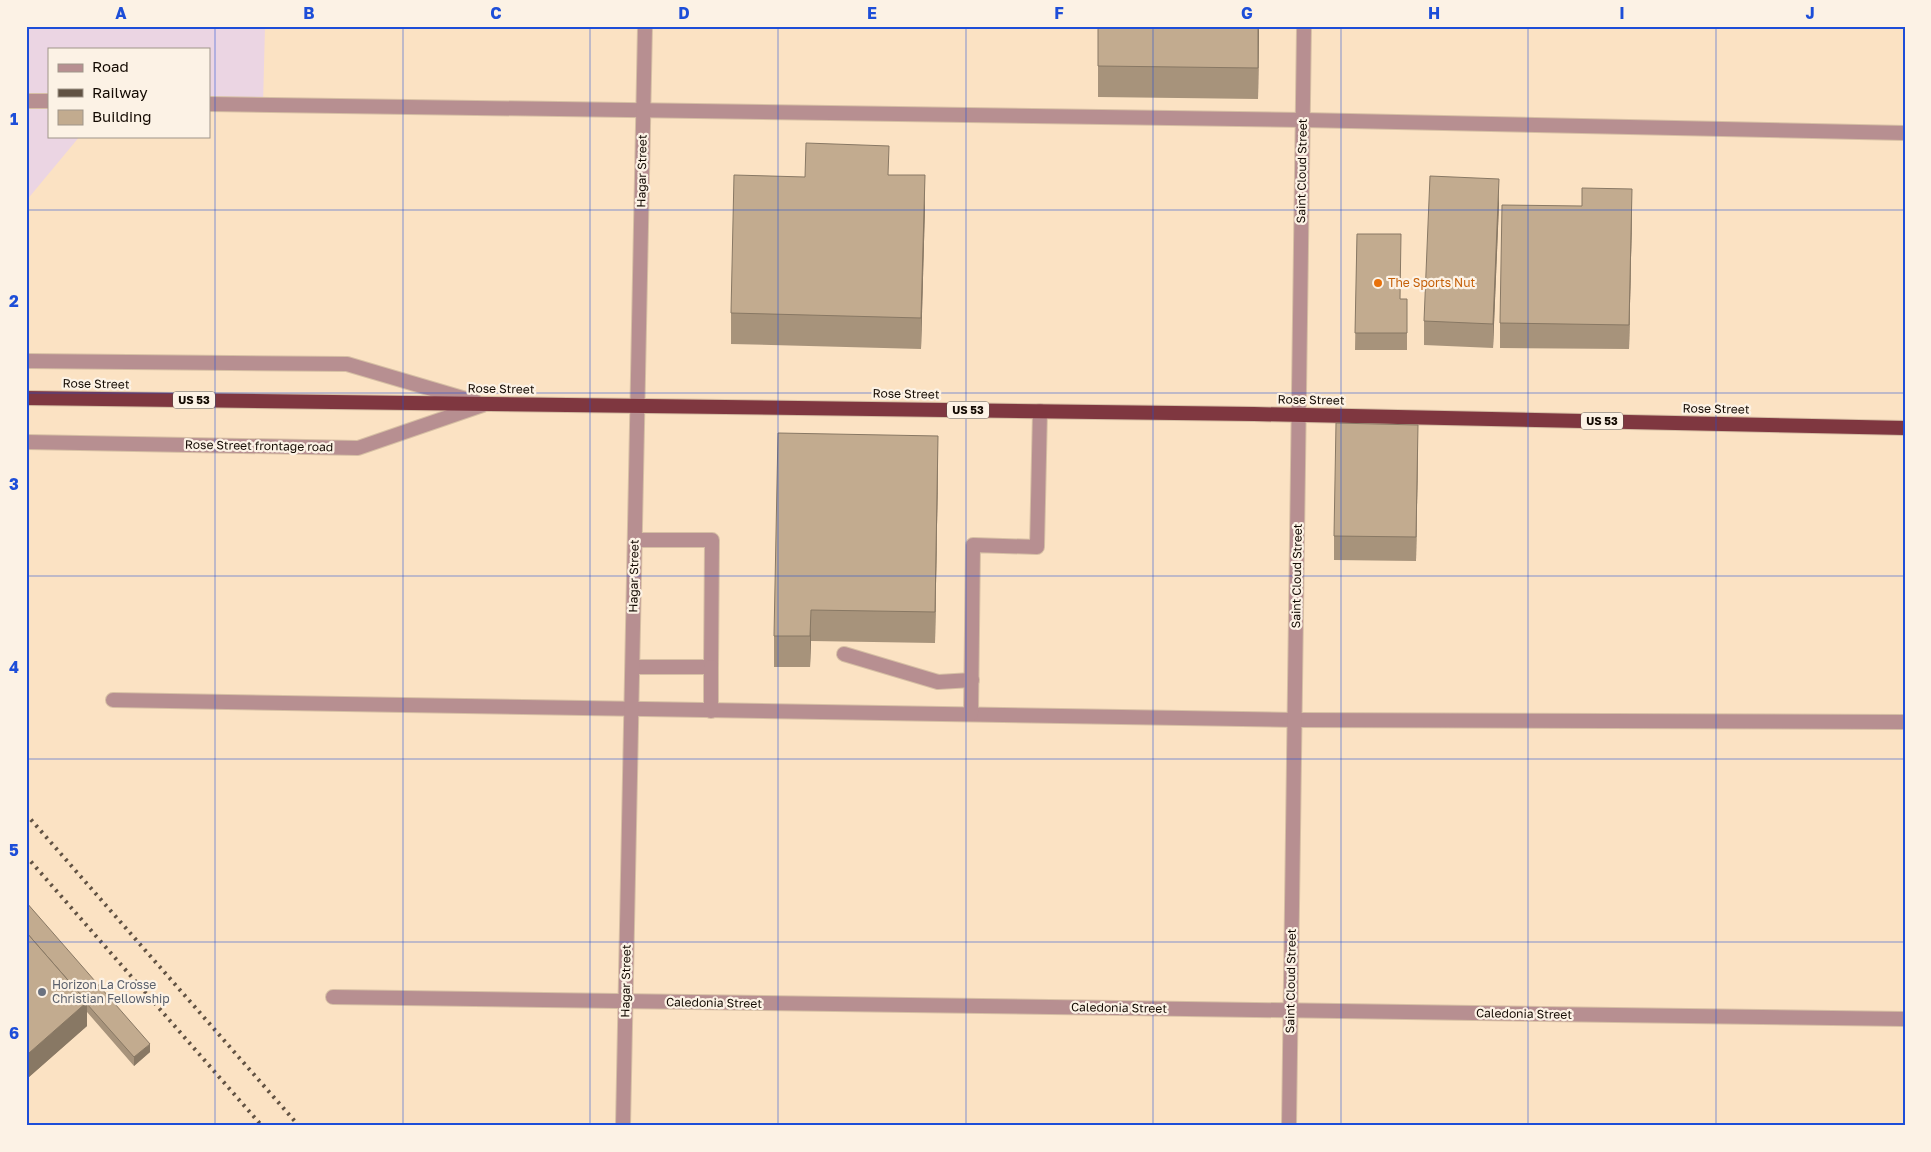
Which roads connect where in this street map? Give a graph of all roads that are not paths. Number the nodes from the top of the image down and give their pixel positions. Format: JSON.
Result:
{"nodes":[{"id":1,"x":645,"y":26,"type":"edge"},
{"id":2,"x":1304,"y":26,"type":"edge"},
{"id":3,"x":26,"y":101,"type":"edge"},
{"id":4,"x":48,"y":101,"type":"edge"},
{"id":5,"x":210,"y":104,"type":"edge"},
{"id":6,"x":643,"y":110,"type":"junction"},
{"id":7,"x":1303,"y":120,"type":"junction"},
{"id":8,"x":1905,"y":133,"type":"edge"},
{"id":9,"x":26,"y":361,"type":"edge"},
{"id":10,"x":26,"y":398,"type":"edge"},
{"id":11,"x":484,"y":404,"type":"junction"},
{"id":12,"x":636,"y":405,"type":"junction"},
{"id":13,"x":1040,"y":411,"type":"junction"},
{"id":14,"x":1299,"y":415,"type":"junction"},
{"id":15,"x":1905,"y":428,"type":"edge"},
{"id":16,"x":26,"y":442,"type":"edge"},
{"id":17,"x":635,"y":540,"type":"junction"},
{"id":18,"x":844,"y":654,"type":"dead end"},
{"id":19,"x":633,"y":667,"type":"junction"},
{"id":20,"x":712,"y":667,"type":"junction"},
{"id":21,"x":972,"y":680,"type":"junction"},
{"id":22,"x":113,"y":700,"type":"dead end"},
{"id":23,"x":633,"y":710,"type":"junction"},
{"id":24,"x":711,"y":711,"type":"junction"},
{"id":25,"x":971,"y":714,"type":"junction"},
{"id":26,"x":1295,"y":720,"type":"junction"},
{"id":27,"x":1905,"y":722,"type":"edge"},
{"id":28,"x":333,"y":997,"type":"dead end"},
{"id":29,"x":626,"y":1001,"type":"junction"},
{"id":30,"x":1291,"y":1010,"type":"junction"},
{"id":31,"x":1905,"y":1019,"type":"edge"},
{"id":32,"x":624,"y":1126,"type":"edge"},
{"id":33,"x":1289,"y":1126,"type":"edge"}],
"edges":[{"from":1,"to":6,"type":"street","name":"Hagar Street"},
{"from":2,"to":7,"type":"street","name":"Saint Cloud Street"},
{"from":3,"to":4,"type":"street"},
{"from":5,"to":6,"type":"street"},
{"from":6,"to":7,"type":"street"},
{"from":6,"to":12,"type":"street","name":"Hagar Street"},
{"from":7,"to":8,"type":"street"},
{"from":7,"to":14,"type":"street","name":"Saint Cloud Street"},
{"from":9,"to":11,"type":"street"},
{"from":10,"to":11,"type":"highway","name":"Rose Street","number":"US 53"},
{"from":11,"to":12,"type":"highway","name":"Rose Street","number":"US 53"},
{"from":11,"to":16,"type":"street","name":"Rose Street frontage road"},
{"from":12,"to":13,"type":"highway","name":"Rose Street","number":"US 53"},
{"from":12,"to":17,"type":"street","name":"Hagar Street"},
{"from":13,"to":14,"type":"highway","name":"Rose Street","number":"US 53"},
{"from":13,"to":21,"type":"street"},
{"from":14,"to":15,"type":"highway","name":"Rose Street","number":"US 53"},
{"from":14,"to":26,"type":"street","name":"Saint Cloud Street"},
{"from":17,"to":19,"type":"street","name":"Hagar Street"},
{"from":17,"to":20,"type":"street"},
{"from":18,"to":21,"type":"street"},
{"from":19,"to":20,"type":"street"},
{"from":19,"to":23,"type":"street","name":"Hagar Street"},
{"from":20,"to":24,"type":"street"},
{"from":21,"to":25,"type":"street"},
{"from":22,"to":23,"type":"street"},
{"from":23,"to":24,"type":"street"},
{"from":23,"to":29,"type":"street","name":"Hagar Street"},
{"from":24,"to":25,"type":"street"},
{"from":25,"to":26,"type":"street"},
{"from":26,"to":27,"type":"street"},
{"from":26,"to":30,"type":"street","name":"Saint Cloud Street"},
{"from":28,"to":29,"type":"street","name":"Caledonia Street"},
{"from":29,"to":30,"type":"street","name":"Caledonia Street"},
{"from":29,"to":32,"type":"street","name":"Hagar Street"},
{"from":30,"to":31,"type":"street","name":"Caledonia Street"},
{"from":30,"to":33,"type":"street","name":"Saint Cloud Street"}]}
